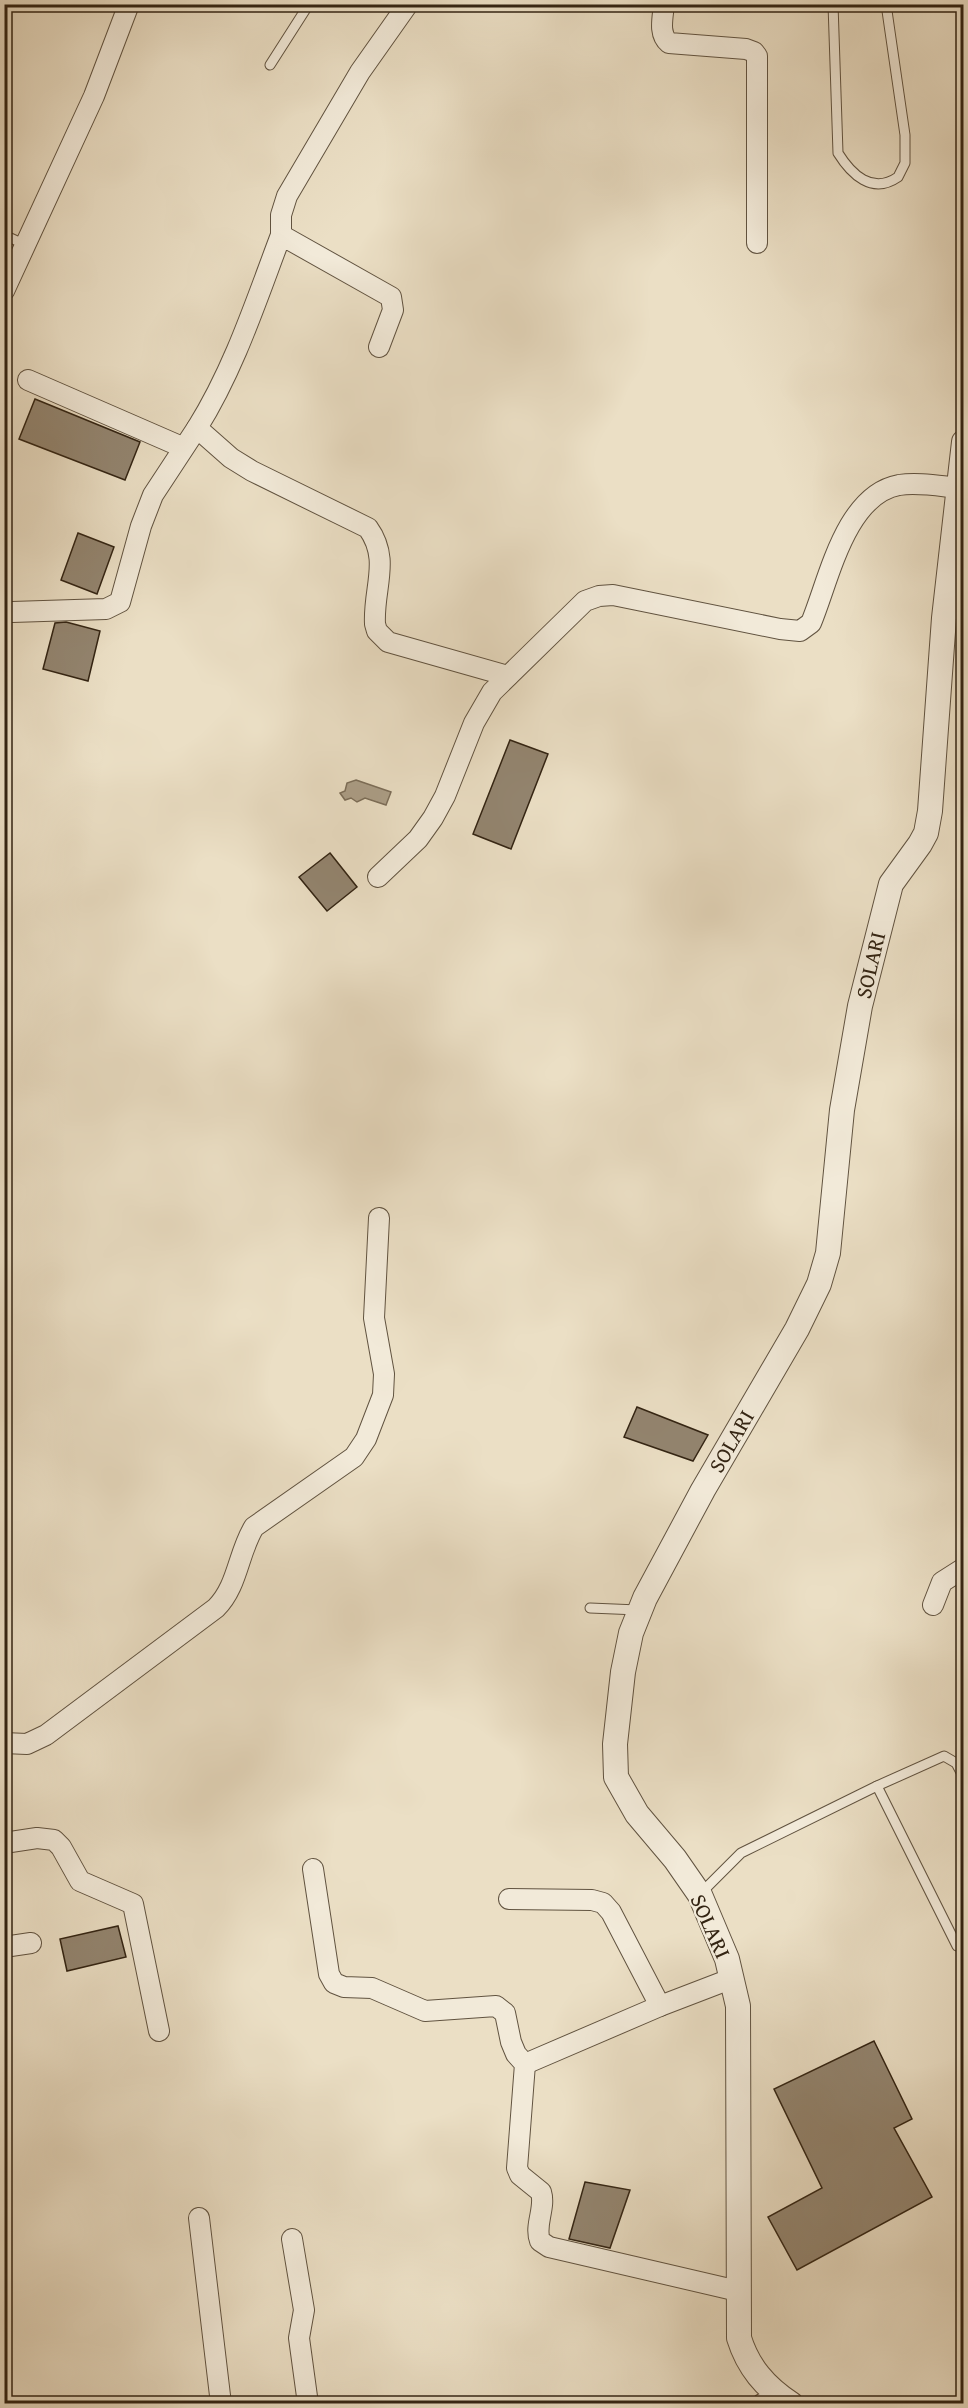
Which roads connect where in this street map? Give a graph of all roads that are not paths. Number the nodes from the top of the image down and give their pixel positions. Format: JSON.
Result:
{"nodes":[{"id":1,"x":129,"y":4,"type":"edge"},
{"id":2,"x":309,"y":4,"type":"edge"},
{"id":3,"x":408,"y":4,"type":"edge"},
{"id":4,"x":664,"y":4,"type":"edge"},
{"id":5,"x":833,"y":4,"type":"edge"},
{"id":6,"x":886,"y":4,"type":"edge"},
{"id":7,"x":270,"y":65,"type":"dead end"},
{"id":8,"x":4,"y":235,"type":"edge"},
{"id":9,"x":281,"y":235,"type":"junction"},
{"id":10,"x":757,"y":243,"type":"dead end"},
{"id":11,"x":26,"y":245,"type":"junction"},
{"id":12,"x":4,"y":291,"type":"edge"},
{"id":13,"x":379,"y":347,"type":"dead end"},
{"id":14,"x":28,"y":380,"type":"dead end"},
{"id":15,"x":196,"y":428,"type":"junction"},
{"id":16,"x":963,"y":442,"type":"edge"},
{"id":17,"x":182,"y":447,"type":"junction"},
{"id":18,"x":959,"y":488,"type":"junction"},
{"id":19,"x":12,"y":612,"type":"dead end"},
{"id":20,"x":508,"y":676,"type":"junction"},
{"id":21,"x":378,"y":877,"type":"dead end"},
{"id":22,"x":379,"y":1218,"type":"dead end"},
{"id":23,"x":963,"y":1569,"type":"edge"},
{"id":24,"x":933,"y":1605,"type":"dead end"},
{"id":25,"x":590,"y":1608,"type":"dead end"},
{"id":26,"x":639,"y":1610,"type":"junction"},
{"id":27,"x":4,"y":1743,"type":"edge"},
{"id":28,"x":963,"y":1778,"type":"edge"},
{"id":29,"x":877,"y":1786,"type":"junction"},
{"id":30,"x":4,"y":1843,"type":"edge"},
{"id":31,"x":313,"y":1869,"type":"dead end"},
{"id":32,"x":700,"y":1895,"type":"junction"},
{"id":33,"x":509,"y":1899,"type":"dead end"},
{"id":34,"x":31,"y":1943,"type":"dead end"},
{"id":35,"x":957,"y":1946,"type":"dead end"},
{"id":36,"x":4,"y":1947,"type":"edge"},
{"id":37,"x":733,"y":1978,"type":"junction"},
{"id":38,"x":660,"y":2006,"type":"junction"},
{"id":39,"x":159,"y":2031,"type":"dead end"},
{"id":40,"x":525,"y":2064,"type":"junction"},
{"id":41,"x":199,"y":2218,"type":"dead end"},
{"id":42,"x":292,"y":2239,"type":"dead end"},
{"id":43,"x":738,"y":2291,"type":"junction"},
{"id":44,"x":777,"y":2402,"type":"edge"},
{"id":45,"x":221,"y":2403,"type":"edge"},
{"id":46,"x":308,"y":2403,"type":"edge"}],
"edges":[{"from":1,"to":11,"type":"street"},
{"from":2,"to":7,"type":"lane"},
{"from":3,"to":9,"type":"street"},
{"from":4,"to":10,"type":"street"},
{"from":5,"to":6,"type":"lane"},
{"from":8,"to":11,"type":"lane"},
{"from":9,"to":13,"type":"street"},
{"from":9,"to":15,"type":"street"},
{"from":11,"to":12,"type":"street"},
{"from":14,"to":17,"type":"street"},
{"from":15,"to":17,"type":"street"},
{"from":15,"to":20,"type":"street"},
{"from":16,"to":18,"type":"street","name":"SOLARI"},
{"from":17,"to":19,"type":"street"},
{"from":18,"to":20,"type":"street"},
{"from":18,"to":26,"type":"street","name":"SOLARI"},
{"from":20,"to":21,"type":"street"},
{"from":22,"to":27,"type":"street"},
{"from":23,"to":24,"type":"street"},
{"from":25,"to":26,"type":"lane"},
{"from":26,"to":32,"type":"street","name":"SOLARI"},
{"from":28,"to":29,"type":"lane"},
{"from":29,"to":32,"type":"lane"},
{"from":29,"to":35,"type":"lane"},
{"from":30,"to":39,"type":"street"},
{"from":31,"to":40,"type":"street"},
{"from":32,"to":37,"type":"street","name":"SOLARI"},
{"from":33,"to":38,"type":"street"},
{"from":34,"to":36,"type":"street"},
{"from":37,"to":38,"type":"street"},
{"from":37,"to":43,"type":"street","name":"SOLARI"},
{"from":38,"to":40,"type":"street"},
{"from":40,"to":43,"type":"street"},
{"from":41,"to":45,"type":"street"},
{"from":42,"to":46,"type":"street"},
{"from":43,"to":44,"type":"street","name":"SOLARI"}]}
